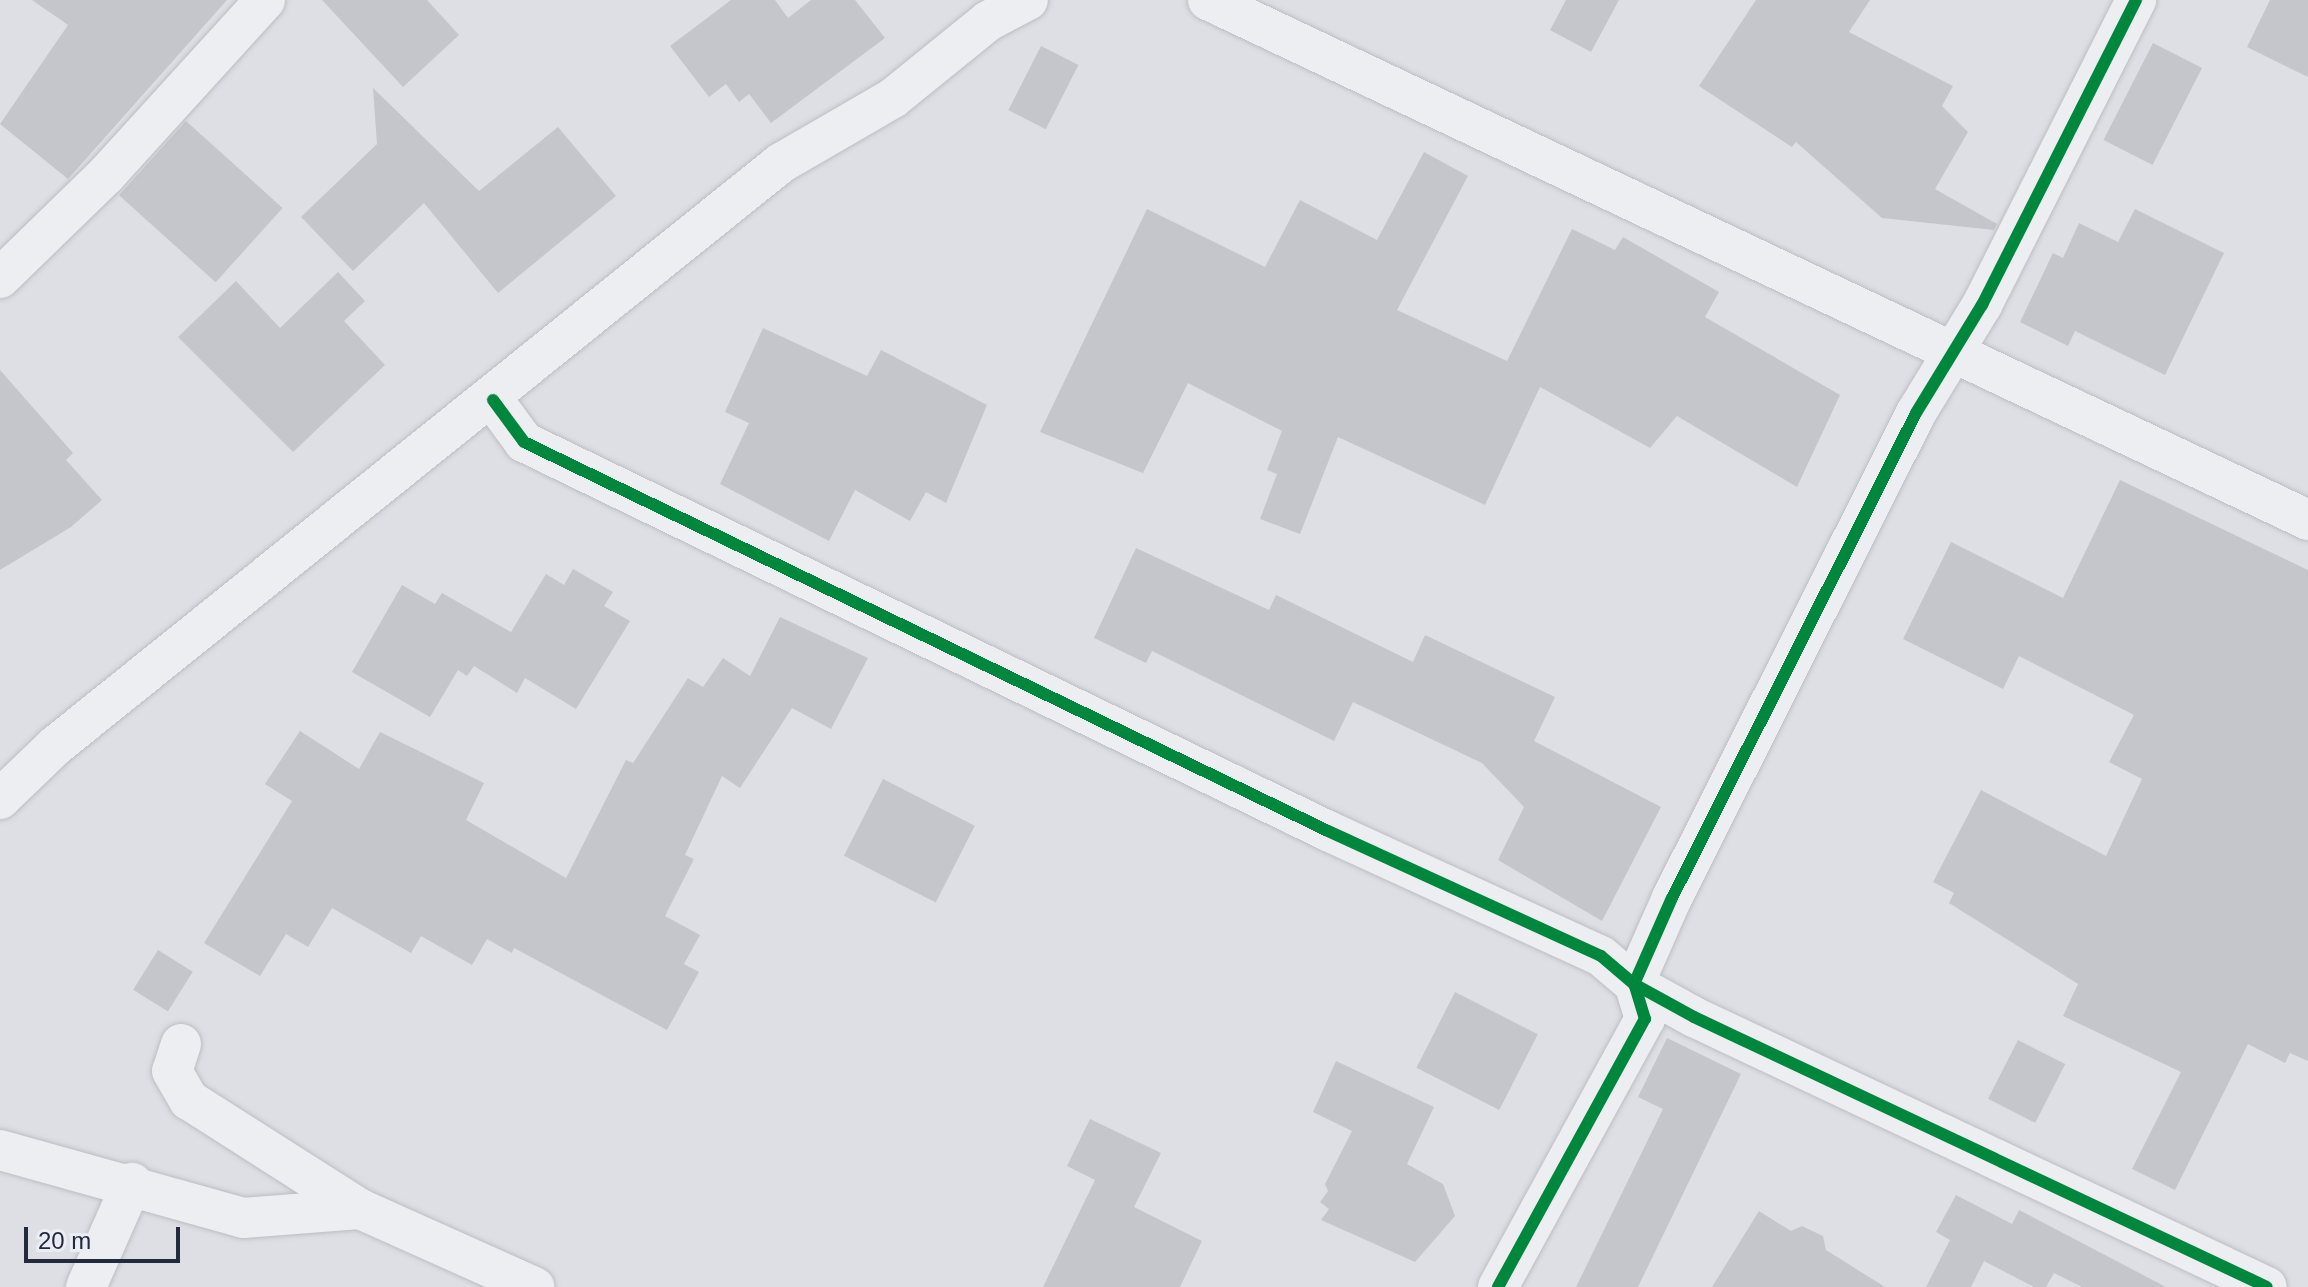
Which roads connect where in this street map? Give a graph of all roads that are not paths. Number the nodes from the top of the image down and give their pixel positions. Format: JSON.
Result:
{"nodes":[{"id":1,"x":265,"y":0,"type":"edge"},
{"id":2,"x":1028,"y":0,"type":"edge"},
{"id":3,"x":1208,"y":0,"type":"edge"},
{"id":4,"x":2122,"y":5,"type":"edge"},
{"id":5,"x":0,"y":278,"type":"edge"},
{"id":6,"x":1956,"y":348,"type":"junction"},
{"id":7,"x":493,"y":400,"type":"junction"},
{"id":8,"x":2308,"y":520,"type":"edge"},
{"id":9,"x":0,"y":799,"type":"edge"},
{"id":10,"x":1634,"y":984,"type":"junction"},
{"id":11,"x":181,"y":1044,"type":"dead end"},
{"id":12,"x":0,"y":1150,"type":"edge"},
{"id":13,"x":132,"y":1183,"type":"junction"},
{"id":14,"x":360,"y":1209,"type":"junction"},
{"id":15,"x":86,"y":1287,"type":"edge"},
{"id":16,"x":534,"y":1287,"type":"edge"},
{"id":17,"x":1498,"y":1287,"type":"edge"},
{"id":18,"x":2267,"y":1287,"type":"edge"}],
"edges":[{"from":1,"to":5,"type":"street"},
{"from":2,"to":7,"type":"street"},
{"from":3,"to":6,"type":"street"},
{"from":4,"to":6,"type":"street"},
{"from":6,"to":8,"type":"street"},
{"from":6,"to":10,"type":"street"},
{"from":7,"to":9,"type":"street"},
{"from":7,"to":10,"type":"street"},
{"from":10,"to":17,"type":"street"},
{"from":10,"to":18,"type":"street"},
{"from":11,"to":14,"type":"street"},
{"from":12,"to":13,"type":"street"},
{"from":13,"to":14,"type":"street"},
{"from":13,"to":15,"type":"street"},
{"from":14,"to":16,"type":"street"}]}
